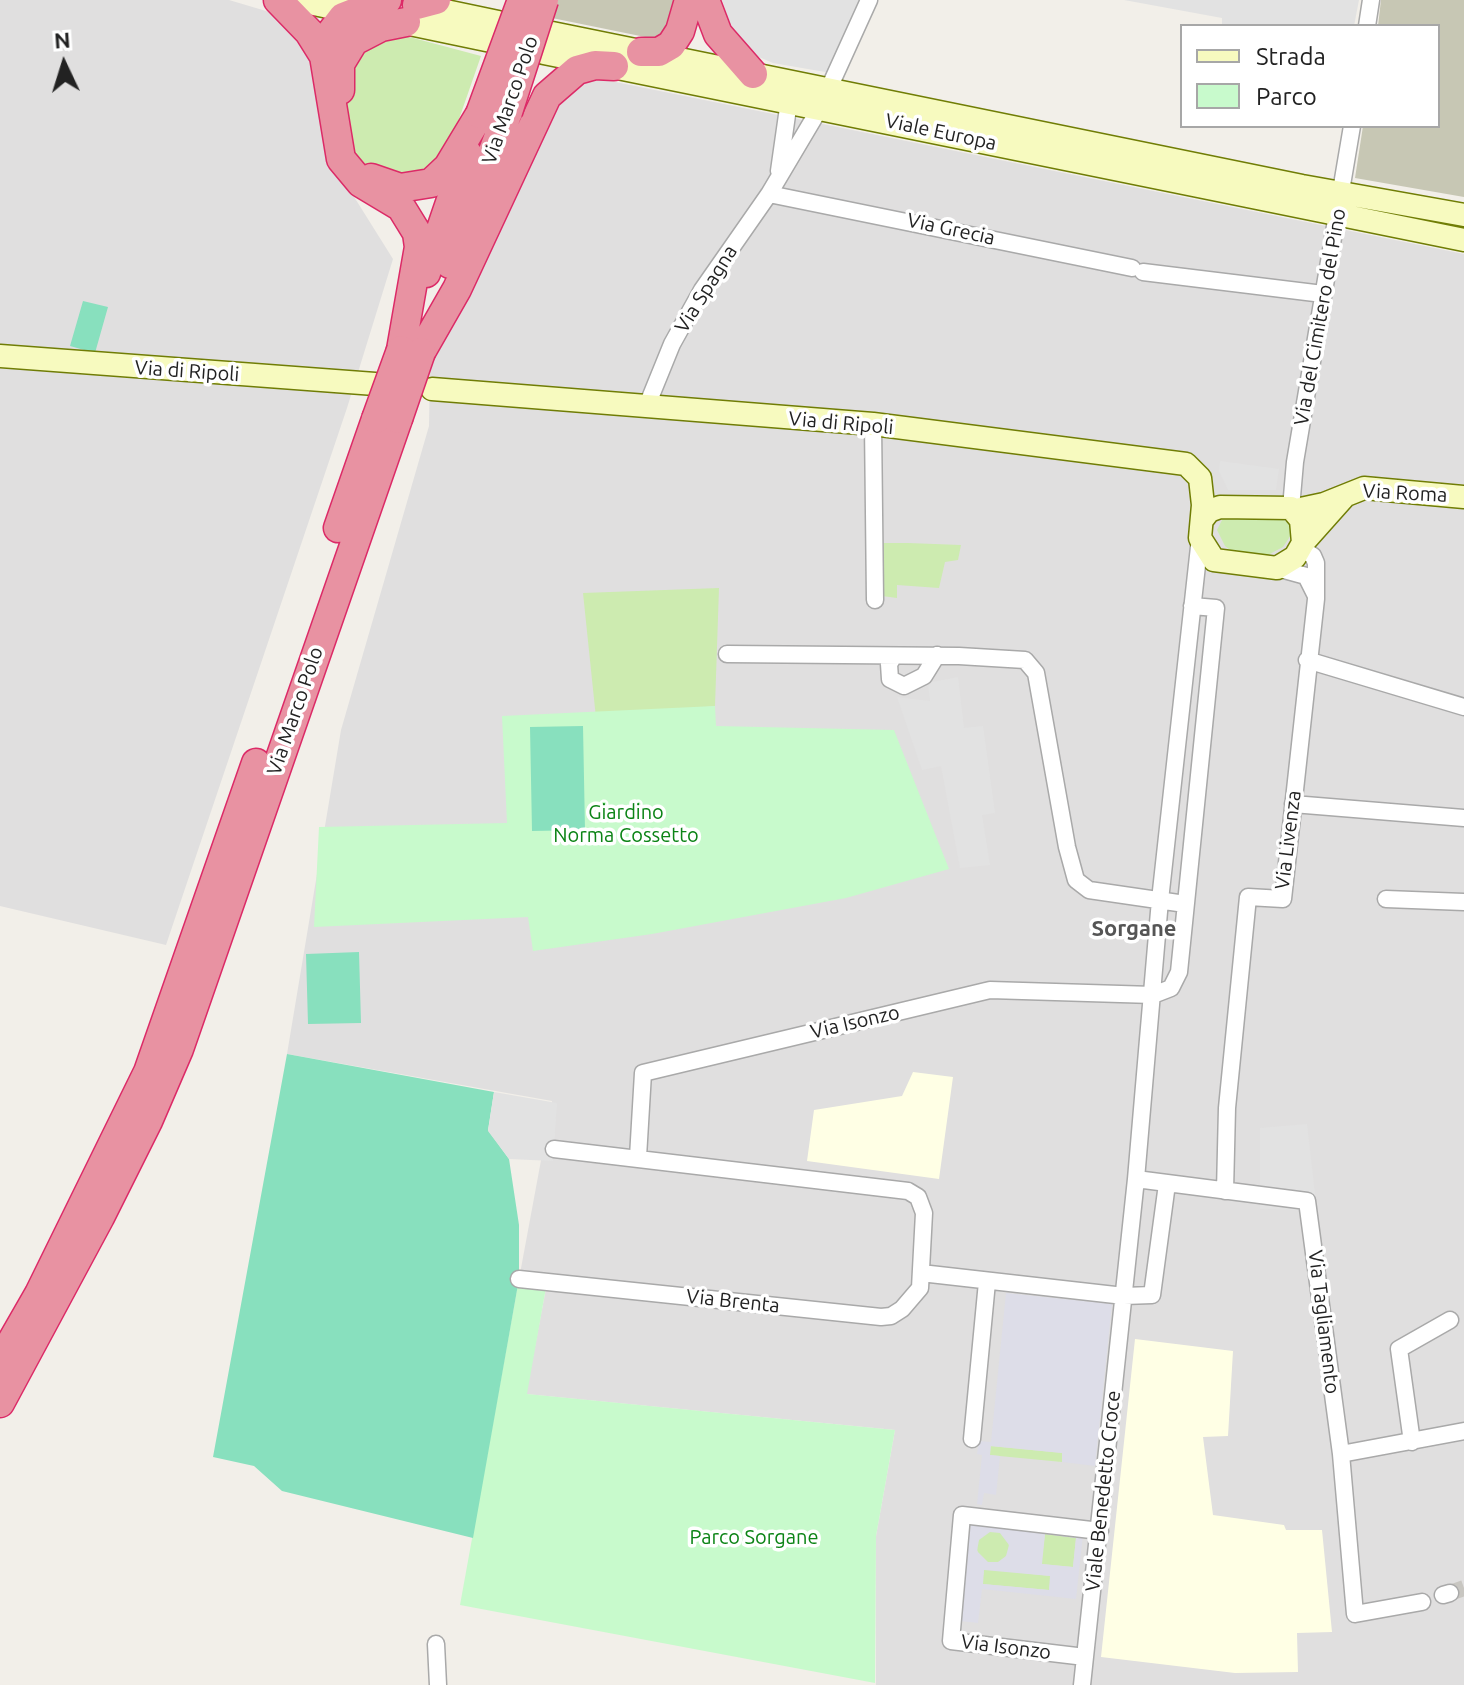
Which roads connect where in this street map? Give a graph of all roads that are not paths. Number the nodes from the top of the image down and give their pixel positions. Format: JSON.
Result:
{"nodes":[{"id":1,"x":278,"y":0,"type":"edge"},
{"id":2,"x":295,"y":0,"type":"edge"},
{"id":3,"x":387,"y":0,"type":"edge"},
{"id":4,"x":522,"y":0,"type":"edge"},
{"id":5,"x":544,"y":0,"type":"edge"},
{"id":6,"x":689,"y":0,"type":"edge"},
{"id":7,"x":705,"y":0,"type":"edge"},
{"id":8,"x":869,"y":0,"type":"edge"},
{"id":9,"x":1371,"y":0,"type":"edge"},
{"id":10,"x":413,"y":7,"type":"edge"},
{"id":11,"x":354,"y":11,"type":"junction"},
{"id":12,"x":1367,"y":24,"type":"edge"},
{"id":13,"x":494,"y":32,"type":"dead end"},
{"id":14,"x":641,"y":52,"type":"junction"},
{"id":15,"x":324,"y":56,"type":"junction"},
{"id":16,"x":614,"y":66,"type":"junction"},
{"id":17,"x":753,"y":74,"type":"junction"},
{"id":18,"x":825,"y":99,"type":"junction"},
{"id":19,"x":783,"y":100,"type":"junction"},
{"id":20,"x":494,"y":113,"type":"junction"},
{"id":21,"x":1352,"y":128,"type":"edge"},
{"id":22,"x":778,"y":177,"type":"junction"},
{"id":23,"x":769,"y":194,"type":"junction"},
{"id":24,"x":1339,"y":204,"type":"junction"},
{"id":25,"x":1464,"y":215,"type":"edge"},
{"id":26,"x":1464,"y":240,"type":"edge"},
{"id":27,"x":1323,"y":294,"type":"junction"},
{"id":28,"x":411,"y":351,"type":"junction"},
{"id":29,"x":0,"y":356,"type":"edge"},
{"id":30,"x":375,"y":384,"type":"dead end"},
{"id":31,"x":432,"y":389,"type":"dead end"},
{"id":32,"x":646,"y":408,"type":"junction"},
{"id":33,"x":387,"y":419,"type":"junction"},
{"id":34,"x":873,"y":424,"type":"junction"},
{"id":35,"x":1347,"y":493,"type":"junction"},
{"id":36,"x":1464,"y":497,"type":"edge"},
{"id":37,"x":1294,"y":509,"type":"junction"},
{"id":38,"x":1201,"y":529,"type":"junction"},
{"id":39,"x":1302,"y":546,"type":"junction"},
{"id":40,"x":1233,"y":565,"type":"junction"},
{"id":41,"x":1277,"y":568,"type":"junction"},
{"id":42,"x":1316,"y":599,"type":"junction"},
{"id":43,"x":875,"y":600,"type":"dead end"},
{"id":44,"x":1193,"y":602,"type":"junction"},
{"id":45,"x":727,"y":654,"type":"dead end"},
{"id":46,"x":894,"y":656,"type":"junction"},
{"id":47,"x":1307,"y":660,"type":"junction"},
{"id":48,"x":935,"y":661,"type":"junction"},
{"id":49,"x":1464,"y":707,"type":"edge"},
{"id":50,"x":1179,"y":734,"type":"junction"},
{"id":51,"x":1203,"y":737,"type":"junction"},
{"id":52,"x":1293,"y":804,"type":"junction"},
{"id":53,"x":1464,"y":818,"type":"edge"},
{"id":54,"x":1386,"y":899,"type":"dead end"},
{"id":55,"x":1160,"y":900,"type":"junction"},
{"id":56,"x":1464,"y":902,"type":"edge"},
{"id":57,"x":1185,"y":904,"type":"junction"},
{"id":58,"x":1153,"y":995,"type":"junction"},
{"id":59,"x":554,"y":1149,"type":"dead end"},
{"id":60,"x":638,"y":1157,"type":"junction"},
{"id":61,"x":1136,"y":1179,"type":"junction"},
{"id":62,"x":1167,"y":1184,"type":"junction"},
{"id":63,"x":1225,"y":1191,"type":"junction"},
{"id":64,"x":921,"y":1273,"type":"junction"},
{"id":65,"x":519,"y":1279,"type":"dead end"},
{"id":66,"x":987,"y":1282,"type":"junction"},
{"id":67,"x":1124,"y":1296,"type":"junction"},
{"id":68,"x":1450,"y":1320,"type":"dead end"},
{"id":69,"x":0,"y":1362,"type":"edge"},
{"id":70,"x":0,"y":1403,"type":"edge"},
{"id":71,"x":1464,"y":1431,"type":"edge"},
{"id":72,"x":972,"y":1439,"type":"dead end"},
{"id":73,"x":1412,"y":1442,"type":"junction"},
{"id":74,"x":1341,"y":1454,"type":"junction"},
{"id":75,"x":1100,"y":1531,"type":"junction"},
{"id":76,"x":1422,"y":1602,"type":"dead end"},
{"id":77,"x":436,"y":1644,"type":"dead end"},
{"id":78,"x":1085,"y":1657,"type":"junction"},
{"id":79,"x":438,"y":1685,"type":"edge"},
{"id":80,"x":1082,"y":1685,"type":"edge"}],
"edges":[{"from":1,"to":15,"type":"highway"},
{"from":2,"to":11,"type":"street"},
{"from":3,"to":11,"type":"highway"},
{"from":4,"to":20,"type":"highway","name":"Via Marco Polo","bridge":true},
{"from":5,"to":20,"type":"highway","name":"Via Marco Polo","bridge":true},
{"from":6,"to":14,"type":"highway"},
{"from":7,"to":17,"type":"highway"},
{"from":8,"to":18,"type":"street","name":"Via Spagna"},
{"from":9,"to":12,"type":"street"},
{"from":10,"to":11,"type":"street"},
{"from":10,"to":13,"type":"street"},
{"from":10,"to":20,"type":"highway"},
{"from":11,"to":15,"type":"highway"},
{"from":14,"to":16,"type":"street","name":"Viale Europa"},
{"from":14,"to":17,"type":"street","name":"Viale Europa"},
{"from":15,"to":28,"type":"highway"},
{"from":16,"to":19,"type":"street","name":"Viale Europa"},
{"from":16,"to":28,"type":"highway"},
{"from":17,"to":18,"type":"street","name":"Viale Europa"},
{"from":18,"to":19,"type":"street","name":"Viale Europa"},
{"from":18,"to":22,"type":"street","name":"Via Spagna"},
{"from":18,"to":24,"type":"street","name":"Viale Europa"},
{"from":19,"to":22,"type":"street","name":"Via Spagna"},
{"from":20,"to":28,"type":"highway","name":"Via Marco Polo"},
{"from":21,"to":24,"type":"street","name":"Via del Cimitero del Pino"},
{"from":22,"to":23,"type":"street","name":"Via Spagna"},
{"from":23,"to":27,"type":"street","name":"Via Grecia"},
{"from":23,"to":32,"type":"street","name":"Via Spagna"},
{"from":24,"to":25,"type":"street"},
{"from":24,"to":26,"type":"street"},
{"from":24,"to":27,"type":"street","name":"Via del Cimitero del Pino"},
{"from":27,"to":37,"type":"street","name":"Via del Cimitero del Pino"},
{"from":28,"to":33,"type":"highway","name":"Via Marco Polo","bridge":true},
{"from":29,"to":30,"type":"street","name":"Via di Ripoli"},
{"from":31,"to":32,"type":"street","name":"Via di Ripoli"},
{"from":32,"to":34,"type":"street","name":"Via di Ripoli"},
{"from":33,"to":69,"type":"highway","name":"Via Marco Polo"},
{"from":33,"to":70,"type":"highway","name":"Via Marco Polo"},
{"from":34,"to":38,"type":"street","name":"Via di Ripoli"},
{"from":34,"to":43,"type":"street"},
{"from":35,"to":36,"type":"street","name":"Via Roma"},
{"from":35,"to":37,"type":"street","name":"Via Roma"},
{"from":35,"to":39,"type":"street","name":"Via Roma"},
{"from":37,"to":38,"type":"street","name":"Via Roma"},
{"from":37,"to":39,"type":"street"},
{"from":38,"to":40,"type":"street"},
{"from":38,"to":44,"type":"street","name":"Viale Benedetto Croce"},
{"from":39,"to":41,"type":"street","name":"Via Roma"},
{"from":39,"to":42,"type":"street","name":"Via Livenza"},
{"from":40,"to":41,"type":"street"},
{"from":40,"to":44,"type":"street"},
{"from":41,"to":42,"type":"street"},
{"from":42,"to":47,"type":"street","name":"Via Livenza"},
{"from":44,"to":50,"type":"street","name":"Viale Benedetto Croce"},
{"from":44,"to":51,"type":"street"},
{"from":45,"to":46,"type":"street"},
{"from":46,"to":48,"type":"street"},
{"from":46,"to":48,"type":"street"},
{"from":47,"to":49,"type":"street"},
{"from":47,"to":52,"type":"street","name":"Via Livenza"},
{"from":48,"to":55,"type":"street"},
{"from":50,"to":51,"type":"street"},
{"from":50,"to":55,"type":"street","name":"Viale Benedetto Croce"},
{"from":51,"to":57,"type":"street"},
{"from":52,"to":53,"type":"street"},
{"from":52,"to":63,"type":"street","name":"Via Livenza"},
{"from":54,"to":56,"type":"street"},
{"from":55,"to":57,"type":"street"},
{"from":55,"to":58,"type":"street","name":"Viale Benedetto Croce"},
{"from":57,"to":58,"type":"street"},
{"from":58,"to":60,"type":"street","name":"Via Isonzo"},
{"from":58,"to":61,"type":"street","name":"Viale Benedetto Croce"},
{"from":59,"to":60,"type":"street"},
{"from":60,"to":64,"type":"street"},
{"from":61,"to":62,"type":"street","name":"Via Tagliamento"},
{"from":61,"to":67,"type":"street","name":"Viale Benedetto Croce"},
{"from":62,"to":63,"type":"street","name":"Via Tagliamento"},
{"from":62,"to":67,"type":"street"},
{"from":63,"to":74,"type":"street","name":"Via Tagliamento"},
{"from":64,"to":65,"type":"street","name":"Via Brenta"},
{"from":64,"to":66,"type":"street"},
{"from":66,"to":67,"type":"street"},
{"from":66,"to":72,"type":"street"},
{"from":67,"to":75,"type":"street","name":"Viale Benedetto Croce"},
{"from":68,"to":73,"type":"street"},
{"from":71,"to":73,"type":"street"},
{"from":73,"to":74,"type":"street"},
{"from":74,"to":76,"type":"street","name":"Via Tagliamento"},
{"from":75,"to":78,"type":"street","name":"Viale Benedetto Croce"},
{"from":75,"to":78,"type":"street","name":"Via Isonzo"},
{"from":77,"to":79,"type":"street"},
{"from":78,"to":80,"type":"street","name":"Viale Benedetto Croce"}]}
